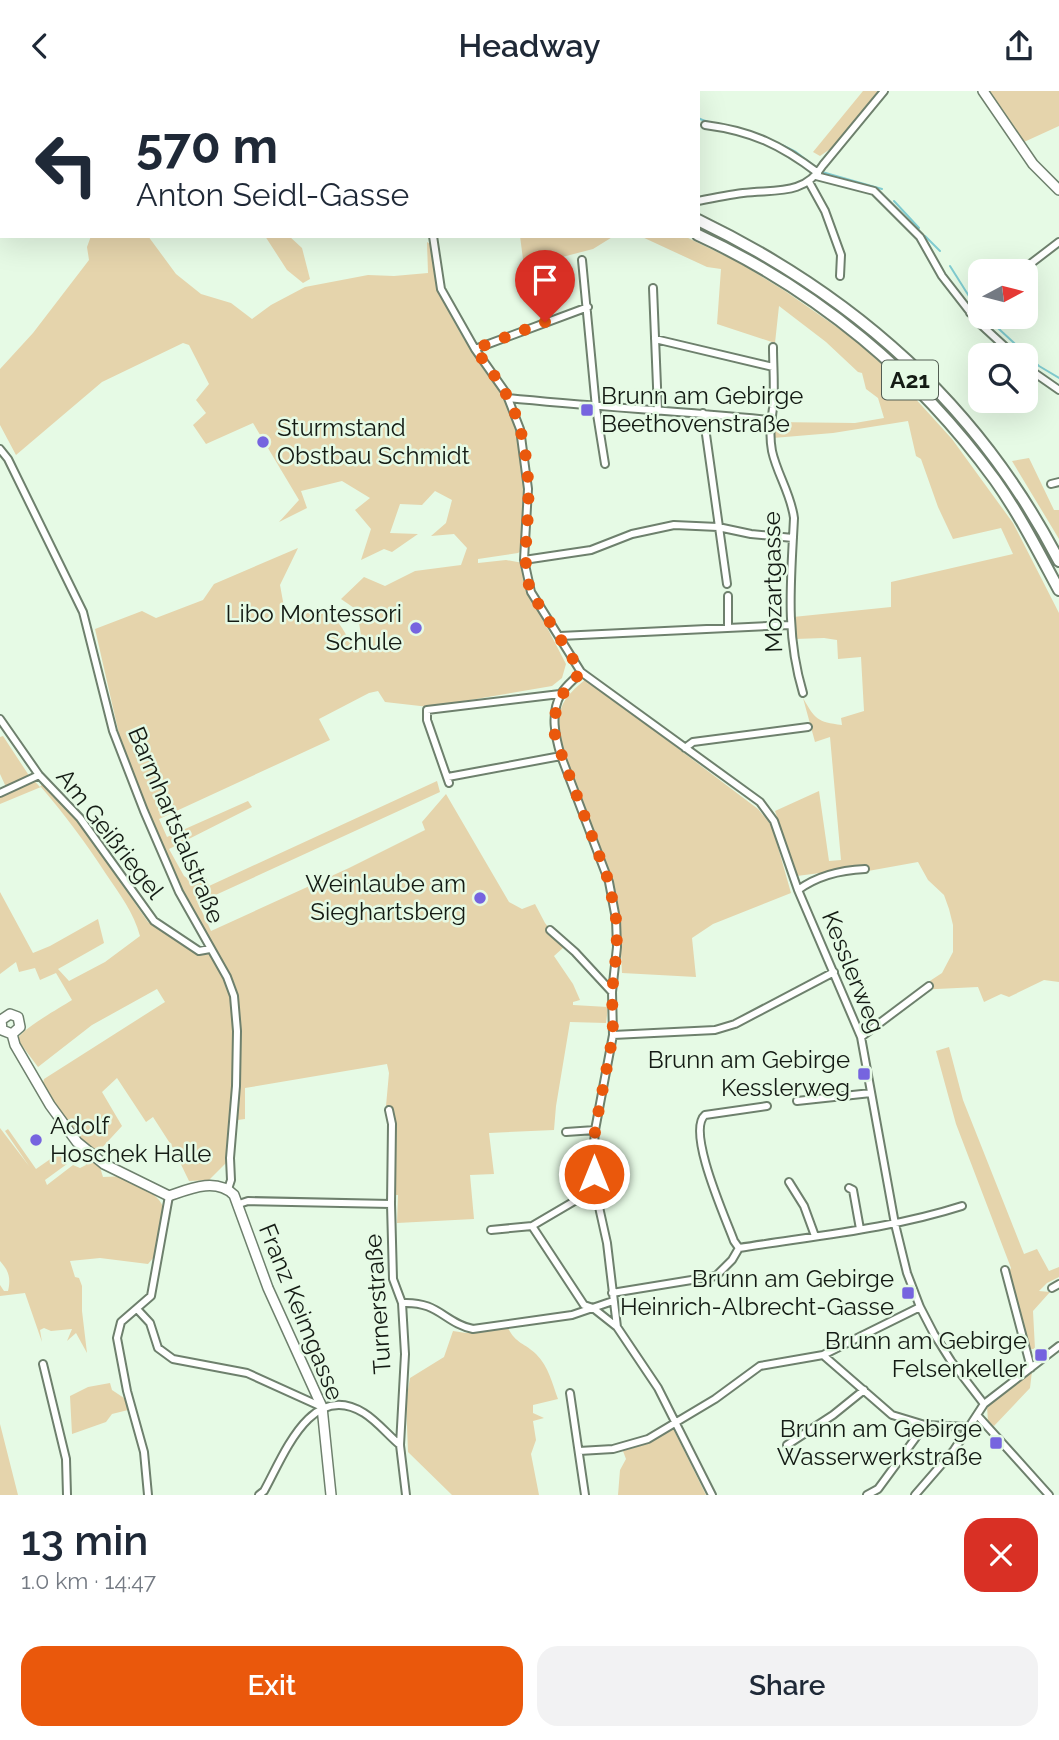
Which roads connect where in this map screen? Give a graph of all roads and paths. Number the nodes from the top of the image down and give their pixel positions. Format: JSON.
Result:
{"nodes":[{"id":1,"x":884,"y":91,"type":"edge"},
{"id":2,"x":983,"y":91,"type":"edge"},
{"id":3,"x":705,"y":125,"type":"dead end"},
{"id":4,"x":819,"y":172,"type":"junction"},
{"id":5,"x":809,"y":182,"type":"junction"},
{"id":6,"x":1059,"y":190,"type":"edge"},
{"id":7,"x":700,"y":201,"type":"edge"},
{"id":8,"x":700,"y":221,"type":"edge"},
{"id":9,"x":700,"y":236,"type":"edge"},
{"id":10,"x":433,"y":238,"type":"edge"},
{"id":11,"x":1059,"y":242,"type":"edge"},
{"id":12,"x":1037,"y":259,"type":"edge"},
{"id":13,"x":582,"y":260,"type":"dead end"},
{"id":14,"x":840,"y":276,"type":"dead end"},
{"id":15,"x":653,"y":288,"type":"dead end"},
{"id":16,"x":588,"y":307,"type":"junction"},
{"id":17,"x":968,"y":310,"type":"edge"},
{"id":18,"x":987,"y":329,"type":"edge"},
{"id":19,"x":655,"y":339,"type":"junction"},
{"id":20,"x":1001,"y":343,"type":"edge"},
{"id":21,"x":773,"y":347,"type":"dead end"},
{"id":22,"x":475,"y":349,"type":"junction"},
{"id":23,"x":773,"y":367,"type":"junction"},
{"id":24,"x":1038,"y":375,"type":"edge"},
{"id":25,"x":1059,"y":390,"type":"edge"},
{"id":26,"x":508,"y":398,"type":"junction"},
{"id":27,"x":596,"y":408,"type":"junction"},
{"id":28,"x":658,"y":411,"type":"junction"},
{"id":29,"x":703,"y":413,"type":"junction"},
{"id":30,"x":769,"y":420,"type":"junction"},
{"id":31,"x":0,"y":449,"type":"edge"},
{"id":32,"x":605,"y":464,"type":"dead end"},
{"id":33,"x":718,"y":527,"type":"junction"},
{"id":34,"x":793,"y":538,"type":"junction"},
{"id":35,"x":524,"y":560,"type":"junction"},
{"id":36,"x":1059,"y":561,"type":"edge"},
{"id":37,"x":727,"y":584,"type":"dead end"},
{"id":38,"x":1059,"y":590,"type":"edge"},
{"id":39,"x":728,"y":596,"type":"dead end"},
{"id":40,"x":789,"y":625,"type":"junction"},
{"id":41,"x":728,"y":627,"type":"junction"},
{"id":42,"x":559,"y":636,"type":"junction"},
{"id":43,"x":581,"y":672,"type":"junction"},
{"id":44,"x":803,"y":693,"type":"dead end"},
{"id":45,"x":560,"y":694,"type":"junction"},
{"id":46,"x":0,"y":719,"type":"edge"},
{"id":47,"x":807,"y":727,"type":"dead end"},
{"id":48,"x":685,"y":748,"type":"junction"},
{"id":49,"x":561,"y":756,"type":"junction"},
{"id":50,"x":39,"y":775,"type":"junction"},
{"id":51,"x":0,"y":793,"type":"edge"},
{"id":52,"x":866,"y":869,"type":"dead end"},
{"id":53,"x":798,"y":890,"type":"junction"},
{"id":54,"x":550,"y":930,"type":"dead end"},
{"id":55,"x":209,"y":949,"type":"junction"},
{"id":56,"x":834,"y":972,"type":"junction"},
{"id":57,"x":929,"y":986,"type":"dead end"},
{"id":58,"x":612,"y":992,"type":"junction"},
{"id":59,"x":0,"y":1020,"type":"edge"},
{"id":60,"x":12,"y":1034,"type":"junction"},
{"id":61,"x":613,"y":1035,"type":"junction"},
{"id":62,"x":861,"y":1037,"type":"junction"},
{"id":63,"x":871,"y":1093,"type":"junction"},
{"id":64,"x":797,"y":1101,"type":"dead end"},
{"id":65,"x":767,"y":1107,"type":"dead end"},
{"id":66,"x":389,"y":1110,"type":"dead end"},
{"id":67,"x":595,"y":1130,"type":"junction"},
{"id":68,"x":566,"y":1132,"type":"dead end"},
{"id":69,"x":789,"y":1182,"type":"dead end"},
{"id":70,"x":849,"y":1188,"type":"dead end"},
{"id":71,"x":228,"y":1189,"type":"junction"},
{"id":72,"x":595,"y":1189,"type":"junction"},
{"id":73,"x":169,"y":1196,"type":"junction"},
{"id":74,"x":239,"y":1204,"type":"junction"},
{"id":75,"x":391,"y":1204,"type":"junction"},
{"id":76,"x":962,"y":1206,"type":"dead end"},
{"id":77,"x":895,"y":1223,"type":"junction"},
{"id":78,"x":532,"y":1226,"type":"junction"},
{"id":79,"x":860,"y":1229,"type":"junction"},
{"id":80,"x":491,"y":1230,"type":"dead end"},
{"id":81,"x":815,"y":1236,"type":"junction"},
{"id":82,"x":740,"y":1248,"type":"junction"},
{"id":83,"x":1005,"y":1270,"type":"dead end"},
{"id":84,"x":1059,"y":1284,"type":"edge"},
{"id":85,"x":1052,"y":1288,"type":"dead end"},
{"id":86,"x":612,"y":1293,"type":"junction"},
{"id":87,"x":613,"y":1301,"type":"junction"},
{"id":88,"x":402,"y":1303,"type":"junction"},
{"id":89,"x":920,"y":1307,"type":"junction"},
{"id":90,"x":593,"y":1308,"type":"junction"},
{"id":91,"x":137,"y":1309,"type":"junction"},
{"id":92,"x":617,"y":1327,"type":"junction"},
{"id":93,"x":1059,"y":1346,"type":"edge"},
{"id":94,"x":823,"y":1355,"type":"junction"},
{"id":95,"x":43,"y":1364,"type":"dead end"},
{"id":96,"x":1031,"y":1368,"type":"junction"},
{"id":97,"x":864,"y":1390,"type":"junction"},
{"id":98,"x":570,"y":1393,"type":"dead end"},
{"id":99,"x":984,"y":1404,"type":"junction"},
{"id":100,"x":322,"y":1408,"type":"junction"},
{"id":101,"x":977,"y":1415,"type":"junction"},
{"id":102,"x":677,"y":1422,"type":"junction"},
{"id":103,"x":925,"y":1425,"type":"junction"},
{"id":104,"x":969,"y":1427,"type":"junction"},
{"id":105,"x":400,"y":1445,"type":"junction"},
{"id":106,"x":787,"y":1445,"type":"dead end"},
{"id":107,"x":579,"y":1451,"type":"junction"},
{"id":108,"x":67,"y":1495,"type":"edge"},
{"id":109,"x":149,"y":1495,"type":"edge"},
{"id":110,"x":259,"y":1495,"type":"edge"},
{"id":111,"x":331,"y":1495,"type":"edge"},
{"id":112,"x":406,"y":1495,"type":"edge"},
{"id":113,"x":585,"y":1495,"type":"edge"},
{"id":114,"x":712,"y":1495,"type":"edge"},
{"id":115,"x":867,"y":1495,"type":"edge"},
{"id":116,"x":915,"y":1495,"type":"edge"},
{"id":117,"x":1049,"y":1495,"type":"edge"}],
"edges":[{"from":1,"to":4,"type":"street"},
{"from":2,"to":6,"type":"main road"},
{"from":3,"to":4,"type":"street"},
{"from":4,"to":5,"type":"street"},
{"from":4,"to":17,"type":"street"},
{"from":5,"to":7,"type":"street"},
{"from":5,"to":14,"type":"street"},
{"from":8,"to":36,"type":"highway","number":"A21"},
{"from":9,"to":38,"type":"highway","number":"A21"},
{"from":10,"to":22,"type":"street"},
{"from":11,"to":12,"type":"street"},
{"from":13,"to":16,"type":"street"},
{"from":15,"to":19,"type":"street"},
{"from":16,"to":22,"type":"street"},
{"from":16,"to":27,"type":"street"},
{"from":18,"to":20,"type":"street"},
{"from":19,"to":23,"type":"street"},
{"from":19,"to":28,"type":"street"},
{"from":21,"to":23,"type":"street","name":"Mozartgasse"},
{"from":22,"to":26,"type":"street"},
{"from":23,"to":30,"type":"street","name":"Mozartgasse"},
{"from":24,"to":25,"type":"street"},
{"from":26,"to":27,"type":"street"},
{"from":26,"to":35,"type":"street"},
{"from":27,"to":28,"type":"street"},
{"from":27,"to":32,"type":"street"},
{"from":28,"to":29,"type":"street"},
{"from":29,"to":30,"type":"street"},
{"from":29,"to":33,"type":"street"},
{"from":30,"to":34,"type":"street","name":"Mozartgasse"},
{"from":31,"to":55,"type":"street","name":"Barmhartstalstraße"},
{"from":33,"to":34,"type":"street"},
{"from":33,"to":35,"type":"street"},
{"from":33,"to":37,"type":"street"},
{"from":34,"to":40,"type":"street","name":"Mozartgasse"},
{"from":35,"to":42,"type":"street"},
{"from":39,"to":41,"type":"street"},
{"from":40,"to":41,"type":"street"},
{"from":40,"to":44,"type":"street","name":"Mozartgasse"},
{"from":41,"to":42,"type":"street"},
{"from":42,"to":43,"type":"street"},
{"from":43,"to":45,"type":"street"},
{"from":43,"to":48,"type":"street","name":"Kesslerweg"},
{"from":45,"to":49,"type":"street"},
{"from":45,"to":49,"type":"street"},
{"from":46,"to":50,"type":"street","name":"Am Geißriegel"},
{"from":47,"to":48,"type":"street"},
{"from":48,"to":53,"type":"street","name":"Kesslerweg"},
{"from":49,"to":58,"type":"street"},
{"from":50,"to":51,"type":"street"},
{"from":50,"to":55,"type":"street","name":"Am Geißriegel"},
{"from":52,"to":53,"type":"street"},
{"from":53,"to":56,"type":"street","name":"Kesslerweg"},
{"from":54,"to":58,"type":"street"},
{"from":55,"to":71,"type":"street","name":"Barmhartstalstraße"},
{"from":56,"to":61,"type":"street"},
{"from":56,"to":62,"type":"street","name":"Kesslerweg"},
{"from":57,"to":62,"type":"street"},
{"from":58,"to":61,"type":"street"},
{"from":59,"to":60,"type":"main road"},
{"from":59,"to":60,"type":"main road"},
{"from":60,"to":73,"type":"main road"},
{"from":61,"to":67,"type":"street"},
{"from":62,"to":63,"type":"street","name":"Kesslerweg"},
{"from":63,"to":64,"type":"street"},
{"from":63,"to":77,"type":"street","name":"Kesslerweg"},
{"from":65,"to":82,"type":"street"},
{"from":66,"to":75,"type":"street","name":"Turnerstraße"},
{"from":67,"to":68,"type":"street"},
{"from":67,"to":72,"type":"street"},
{"from":69,"to":81,"type":"street"},
{"from":70,"to":79,"type":"street"},
{"from":71,"to":73,"type":"main road"},
{"from":71,"to":74,"type":"main road","name":"Franz Keimgasse"},
{"from":72,"to":78,"type":"street"},
{"from":72,"to":86,"type":"street"},
{"from":73,"to":91,"type":"street"},
{"from":74,"to":75,"type":"street"},
{"from":74,"to":100,"type":"main road","name":"Franz Keimgasse"},
{"from":75,"to":88,"type":"street","name":"Turnerstraße"},
{"from":76,"to":77,"type":"street"},
{"from":77,"to":79,"type":"street"},
{"from":77,"to":89,"type":"street","name":"Kesslerweg"},
{"from":78,"to":80,"type":"street"},
{"from":78,"to":90,"type":"street"},
{"from":79,"to":81,"type":"street"},
{"from":81,"to":82,"type":"street"},
{"from":82,"to":86,"type":"street"},
{"from":83,"to":96,"type":"street"},
{"from":84,"to":85,"type":"street"},
{"from":86,"to":87,"type":"street"},
{"from":87,"to":90,"type":"street"},
{"from":87,"to":92,"type":"street"},
{"from":88,"to":90,"type":"street"},
{"from":88,"to":105,"type":"street","name":"Turnerstraße"},
{"from":89,"to":94,"type":"street"},
{"from":89,"to":99,"type":"street","name":"Kesslerweg"},
{"from":90,"to":92,"type":"street"},
{"from":91,"to":100,"type":"street"},
{"from":91,"to":109,"type":"street"},
{"from":92,"to":102,"type":"street"},
{"from":93,"to":96,"type":"street"},
{"from":94,"to":97,"type":"street"},
{"from":94,"to":102,"type":"street"},
{"from":95,"to":108,"type":"street"},
{"from":96,"to":99,"type":"street"},
{"from":97,"to":103,"type":"street"},
{"from":97,"to":106,"type":"street"},
{"from":98,"to":107,"type":"street"},
{"from":99,"to":101,"type":"street"},
{"from":100,"to":105,"type":"street"},
{"from":100,"to":110,"type":"street"},
{"from":100,"to":111,"type":"main road","name":"Franz Keimgasse"},
{"from":101,"to":104,"type":"street"},
{"from":101,"to":117,"type":"street"},
{"from":102,"to":107,"type":"street"},
{"from":102,"to":114,"type":"street"},
{"from":103,"to":104,"type":"street"},
{"from":103,"to":115,"type":"street"},
{"from":104,"to":116,"type":"street"},
{"from":105,"to":112,"type":"street","name":"Turnerstraße"},
{"from":107,"to":113,"type":"street"}]}
